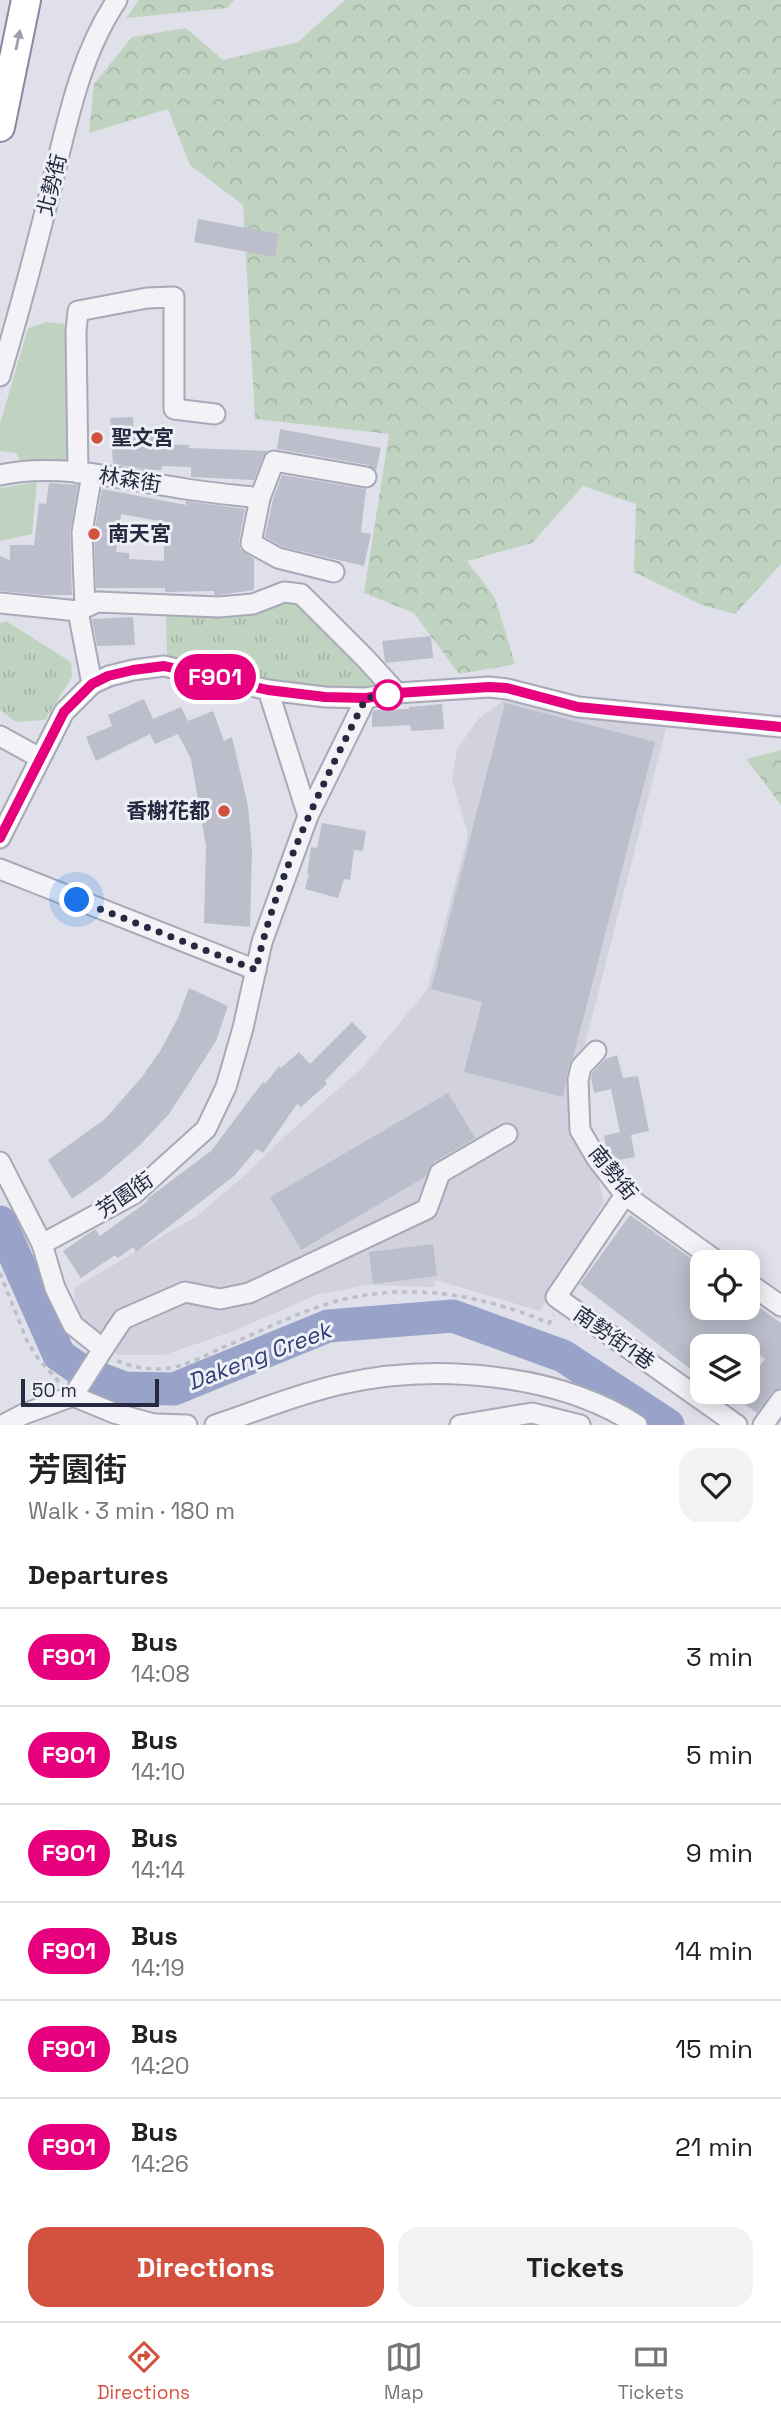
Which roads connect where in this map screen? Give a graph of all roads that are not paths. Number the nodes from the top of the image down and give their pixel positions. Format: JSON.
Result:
{"nodes":[{"id":1,"x":26,"y":0,"type":"edge"},
{"id":2,"x":117,"y":0,"type":"edge"},
{"id":3,"x":0,"y":127,"type":"edge"},
{"id":4,"x":0,"y":376,"type":"edge"},
{"id":5,"x":215,"y":414,"type":"dead end"},
{"id":6,"x":85,"y":473,"type":"junction"},
{"id":7,"x":0,"y":475,"type":"edge"},
{"id":8,"x":366,"y":477,"type":"dead end"},
{"id":9,"x":260,"y":498,"type":"junction"},
{"id":10,"x":334,"y":572,"type":"dead end"},
{"id":11,"x":0,"y":603,"type":"edge"},
{"id":12,"x":82,"y":609,"type":"junction"},
{"id":13,"x":92,"y":684,"type":"junction"},
{"id":14,"x":268,"y":690,"type":"junction"},
{"id":15,"x":397,"y":693,"type":"junction"},
{"id":16,"x":366,"y":698,"type":"junction"},
{"id":17,"x":781,"y":727,"type":"edge"},
{"id":18,"x":0,"y":736,"type":"edge"},
{"id":19,"x":40,"y":758,"type":"junction"},
{"id":20,"x":308,"y":816,"type":"junction"},
{"id":21,"x":0,"y":838,"type":"edge"},
{"id":22,"x":0,"y":869,"type":"edge"},
{"id":23,"x":256,"y":970,"type":"junction"},
{"id":24,"x":596,"y":1051,"type":"dead end"},
{"id":25,"x":507,"y":1134,"type":"dead end"},
{"id":26,"x":0,"y":1162,"type":"edge"},
{"id":27,"x":625,"y":1195,"type":"junction"},
{"id":28,"x":42,"y":1244,"type":"junction"},
{"id":29,"x":701,"y":1250,"type":"edge"},
{"id":30,"x":760,"y":1295,"type":"edge"},
{"id":31,"x":778,"y":1314,"type":"edge"},
{"id":32,"x":101,"y":1352,"type":"junction"},
{"id":33,"x":76,"y":1391,"type":"junction"},
{"id":34,"x":781,"y":1400,"type":"edge"},
{"id":35,"x":156,"y":1424,"type":"edge"},
{"id":36,"x":4,"y":1425,"type":"edge"},
{"id":37,"x":187,"y":1425,"type":"edge"},
{"id":38,"x":215,"y":1425,"type":"edge"},
{"id":39,"x":460,"y":1425,"type":"edge"},
{"id":40,"x":580,"y":1425,"type":"edge"},
{"id":41,"x":637,"y":1425,"type":"edge"},
{"id":42,"x":737,"y":1425,"type":"edge"},
{"id":43,"x":763,"y":1425,"type":"edge"}],
"edges":[{"from":3,"to":1,"type":"highway","one_way":true},
{"from":2,"to":4,"type":"street","name":"北勢街"},
{"from":5,"to":6,"type":"street"},
{"from":6,"to":7,"type":"street","name":"林森街"},
{"from":6,"to":9,"type":"street","name":"林森街"},
{"from":6,"to":12,"type":"street"},
{"from":8,"to":9,"type":"street"},
{"from":9,"to":10,"type":"street"},
{"from":11,"to":12,"type":"street"},
{"from":12,"to":13,"type":"street"},
{"from":12,"to":15,"type":"street"},
{"from":13,"to":14,"type":"street"},
{"from":13,"to":19,"type":"street"},
{"from":14,"to":16,"type":"street"},
{"from":14,"to":20,"type":"street"},
{"from":15,"to":16,"type":"street"},
{"from":15,"to":17,"type":"street"},
{"from":16,"to":20,"type":"street","name":"芳園街"},
{"from":18,"to":19,"type":"street"},
{"from":19,"to":21,"type":"street"},
{"from":20,"to":23,"type":"street","name":"芳園街"},
{"from":22,"to":23,"type":"street"},
{"from":23,"to":28,"type":"street","name":"芳園街"},
{"from":24,"to":27,"type":"street","name":"南勢街"},
{"from":25,"to":32,"type":"street"},
{"from":26,"to":28,"type":"street"},
{"from":27,"to":29,"type":"street","name":"南勢街"},
{"from":27,"to":42,"type":"street","name":"南勢街1巷"},
{"from":28,"to":32,"type":"street"},
{"from":30,"to":31,"type":"street"},
{"from":32,"to":33,"type":"street"},
{"from":33,"to":35,"type":"street"},
{"from":33,"to":36,"type":"street"},
{"from":34,"to":43,"type":"street"},
{"from":35,"to":37,"type":"street"},
{"from":38,"to":41,"type":"street"},
{"from":39,"to":40,"type":"street"}]}
